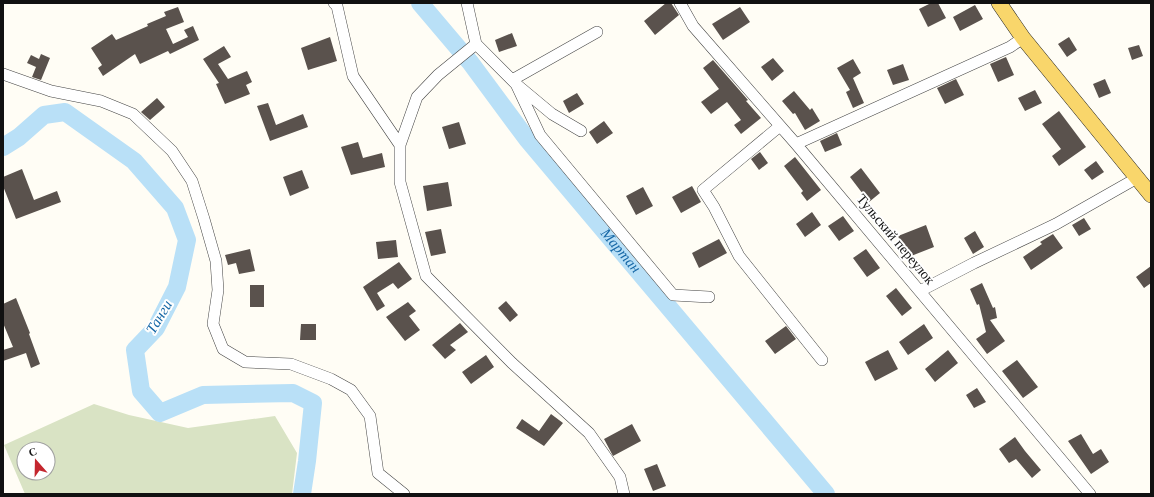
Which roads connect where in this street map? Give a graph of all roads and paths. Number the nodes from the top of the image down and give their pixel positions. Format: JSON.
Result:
{"nodes":[{"id":1,"x":334,"y":3,"type":"edge"},
{"id":2,"x":467,"y":3,"type":"edge"},
{"id":3,"x":680,"y":3,"type":"edge"},
{"id":4,"x":999,"y":3,"type":"edge"},
{"id":5,"x":597,"y":32,"type":"dead end"},
{"id":6,"x":1024,"y":38,"type":"junction"},
{"id":7,"x":476,"y":44,"type":"junction"},
{"id":8,"x":3,"y":74,"type":"edge"},
{"id":9,"x":514,"y":82,"type":"junction"},
{"id":10,"x":780,"y":126,"type":"junction"},
{"id":11,"x":580,"y":131,"type":"dead end"},
{"id":12,"x":796,"y":144,"type":"junction"},
{"id":13,"x":400,"y":145,"type":"junction"},
{"id":14,"x":1137,"y":178,"type":"junction"},
{"id":15,"x":1151,"y":195,"type":"edge"},
{"id":16,"x":920,"y":292,"type":"junction"},
{"id":17,"x":709,"y":297,"type":"dead end"},
{"id":18,"x":822,"y":360,"type":"dead end"},
{"id":19,"x":404,"y":494,"type":"edge"},
{"id":20,"x":624,"y":494,"type":"edge"},
{"id":21,"x":1090,"y":494,"type":"edge"}],
"edges":[{"from":1,"to":13,"type":"street"},
{"from":2,"to":7,"type":"street"},
{"from":3,"to":10,"type":"street","name":"Тульский переулок"},
{"from":4,"to":6,"type":"main road"},
{"from":5,"to":9,"type":"street"},
{"from":6,"to":12,"type":"street"},
{"from":6,"to":14,"type":"main road"},
{"from":7,"to":9,"type":"street"},
{"from":7,"to":13,"type":"street"},
{"from":8,"to":19,"type":"street"},
{"from":9,"to":11,"type":"street"},
{"from":9,"to":17,"type":"street"},
{"from":10,"to":12,"type":"street","name":"Тульский переулок"},
{"from":10,"to":18,"type":"street"},
{"from":12,"to":16,"type":"street","name":"Тульский переулок"},
{"from":13,"to":20,"type":"street"},
{"from":14,"to":15,"type":"main road"},
{"from":14,"to":16,"type":"street"},
{"from":16,"to":21,"type":"street","name":"Тульский переулок"}]}
